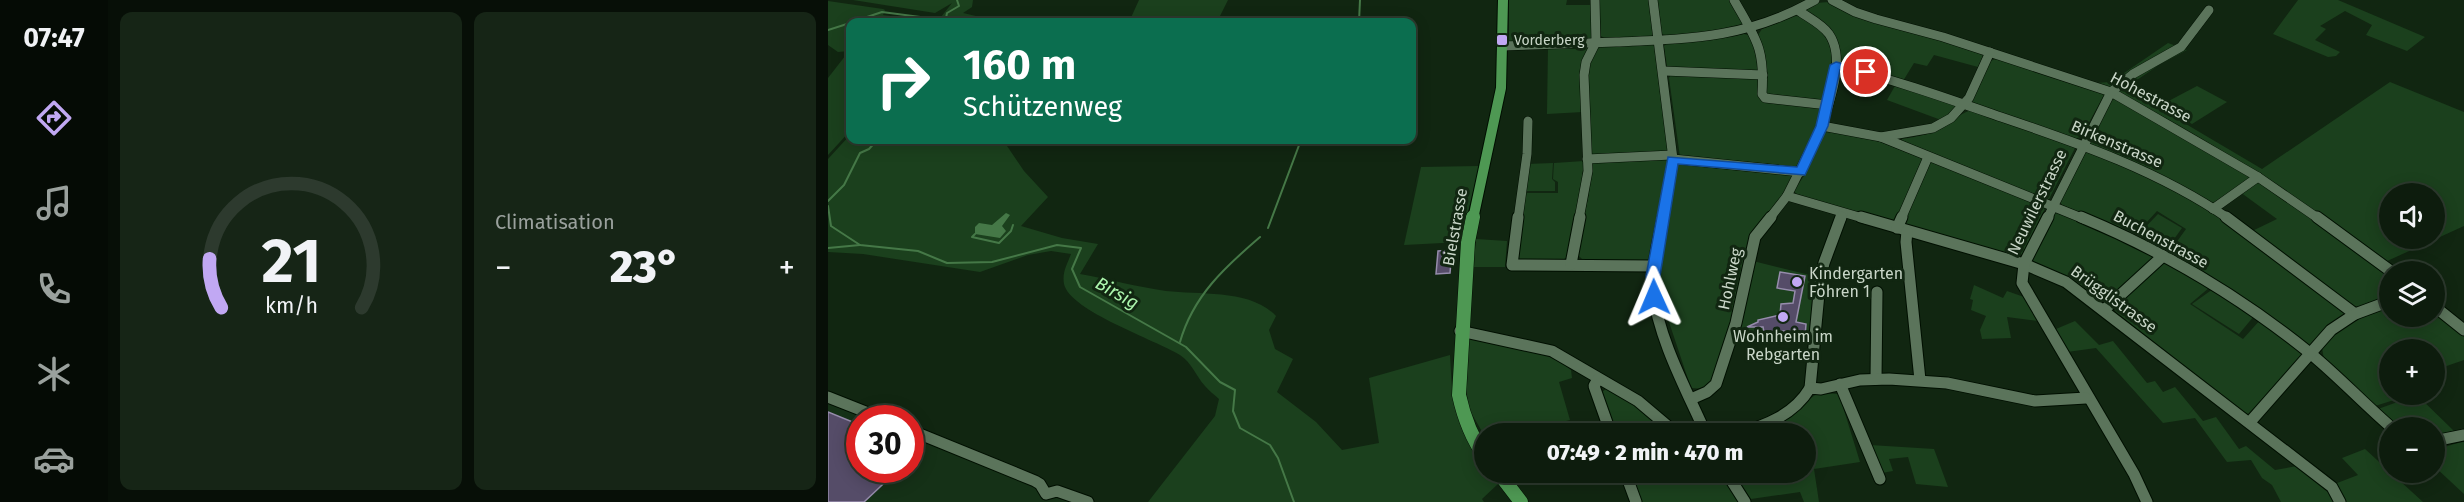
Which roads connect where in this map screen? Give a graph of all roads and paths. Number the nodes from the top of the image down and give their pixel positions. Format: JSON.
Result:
{"nodes":[{"id":1,"x":1503,"y":0,"type":"edge"},
{"id":2,"x":1595,"y":0,"type":"edge"},
{"id":3,"x":1653,"y":0,"type":"edge"},
{"id":4,"x":1734,"y":0,"type":"edge"},
{"id":5,"x":1815,"y":0,"type":"edge"},
{"id":6,"x":1832,"y":0,"type":"edge"},
{"id":7,"x":2209,"y":10,"type":"dead end"},
{"id":8,"x":1799,"y":11,"type":"junction"},
{"id":9,"x":1750,"y":30,"type":"junction"},
{"id":10,"x":1660,"y":40,"type":"junction"},
{"id":11,"x":1596,"y":42,"type":"junction"},
{"id":12,"x":1502,"y":46,"type":"junction"},
{"id":13,"x":1990,"y":52,"type":"junction"},
{"id":14,"x":1836,"y":65,"type":"junction"},
{"id":15,"x":1664,"y":71,"type":"junction"},
{"id":16,"x":1763,"y":75,"type":"junction"},
{"id":17,"x":2111,"y":92,"type":"junction"},
{"id":18,"x":1965,"y":104,"type":"junction"},
{"id":19,"x":1828,"y":105,"type":"junction"},
{"id":20,"x":1527,"y":121,"type":"dead end"},
{"id":21,"x":1822,"y":126,"type":"junction"},
{"id":22,"x":1881,"y":137,"type":"junction"},
{"id":23,"x":2084,"y":145,"type":"junction"},
{"id":24,"x":1672,"y":157,"type":"junction"},
{"id":25,"x":1928,"y":157,"type":"junction"},
{"id":26,"x":1587,"y":159,"type":"junction"},
{"id":27,"x":1801,"y":172,"type":"junction"},
{"id":28,"x":2258,"y":177,"type":"junction"},
{"id":29,"x":1787,"y":196,"type":"junction"},
{"id":30,"x":2053,"y":206,"type":"junction"},
{"id":31,"x":2213,"y":209,"type":"junction"},
{"id":32,"x":1843,"y":213,"type":"junction"},
{"id":33,"x":1902,"y":229,"type":"junction"},
{"id":34,"x":2163,"y":256,"type":"junction"},
{"id":35,"x":2379,"y":262,"type":"edge"},
{"id":36,"x":1571,"y":264,"type":"junction"},
{"id":37,"x":2024,"y":264,"type":"junction"},
{"id":38,"x":1654,"y":266,"type":"junction"},
{"id":39,"x":1877,"y":292,"type":"dead end"},
{"id":40,"x":2379,"y":305,"type":"edge"},
{"id":41,"x":2104,"y":310,"type":"junction"},
{"id":42,"x":2355,"y":314,"type":"junction"},
{"id":43,"x":2445,"y":315,"type":"edge"},
{"id":44,"x":1460,"y":330,"type":"junction"},
{"id":45,"x":2464,"y":330,"type":"edge"},
{"id":46,"x":2311,"y":354,"type":"junction"},
{"id":47,"x":1598,"y":379,"type":"junction"},
{"id":48,"x":1876,"y":379,"type":"junction"},
{"id":49,"x":1920,"y":380,"type":"junction"},
{"id":50,"x":1840,"y":384,"type":"junction"},
{"id":51,"x":1810,"y":388,"type":"junction"},
{"id":52,"x":828,"y":398,"type":"edge"},
{"id":53,"x":2086,"y":398,"type":"junction"},
{"id":54,"x":1690,"y":399,"type":"junction"},
{"id":55,"x":847,"y":405,"type":"edge"},
{"id":56,"x":2380,"y":417,"type":"edge"},
{"id":57,"x":2250,"y":422,"type":"junction"},
{"id":58,"x":1607,"y":423,"type":"edge"},
{"id":59,"x":1664,"y":423,"type":"edge"},
{"id":60,"x":1701,"y":423,"type":"edge"},
{"id":61,"x":1768,"y":423,"type":"edge"},
{"id":62,"x":2464,"y":435,"type":"edge"},
{"id":63,"x":924,"y":436,"type":"edge"},
{"id":64,"x":1474,"y":439,"type":"edge"},
{"id":65,"x":2445,"y":439,"type":"edge"},
{"id":66,"x":1880,"y":479,"type":"dead end"},
{"id":67,"x":1506,"y":483,"type":"edge"},
{"id":68,"x":1629,"y":483,"type":"edge"},
{"id":69,"x":1733,"y":483,"type":"edge"},
{"id":70,"x":1041,"y":498,"type":"edge"},
{"id":71,"x":1088,"y":502,"type":"edge"},
{"id":72,"x":1521,"y":502,"type":"edge"},
{"id":73,"x":1636,"y":502,"type":"edge"},
{"id":74,"x":1745,"y":502,"type":"edge"},
{"id":75,"x":2147,"y":502,"type":"edge"},
{"id":76,"x":2340,"y":502,"type":"edge"}],
"edges":[{"from":1,"to":12,"type":"main road","name":"Bielstrasse"},
{"from":2,"to":11,"type":"street"},
{"from":3,"to":10,"type":"street"},
{"from":4,"to":9,"type":"street"},
{"from":5,"to":8,"type":"street"},
{"from":6,"to":13,"type":"street","name":"Hohestrasse"},
{"from":7,"to":17,"type":"street","name":"Neuwilerstrasse"},
{"from":8,"to":9,"type":"street"},
{"from":8,"to":14,"type":"street"},
{"from":9,"to":10,"type":"street"},
{"from":9,"to":16,"type":"street"},
{"from":10,"to":11,"type":"street"},
{"from":10,"to":15,"type":"street"},
{"from":11,"to":12,"type":"street"},
{"from":11,"to":26,"type":"street"},
{"from":12,"to":44,"type":"main road","name":"Bielstrasse"},
{"from":13,"to":17,"type":"street","name":"Hohestrasse"},
{"from":13,"to":18,"type":"street"},
{"from":14,"to":18,"type":"street","name":"Birkenstrasse"},
{"from":14,"to":19,"type":"street","name":"Hohlweg"},
{"from":15,"to":16,"type":"street"},
{"from":15,"to":24,"type":"street"},
{"from":16,"to":19,"type":"street"},
{"from":17,"to":23,"type":"street","name":"Neuwilerstrasse"},
{"from":17,"to":28,"type":"street","name":"Hohestrasse"},
{"from":18,"to":22,"type":"street"},
{"from":18,"to":23,"type":"street","name":"Birkenstrasse"},
{"from":19,"to":21,"type":"street","name":"Hohlweg"},
{"from":20,"to":36,"type":"street"},
{"from":21,"to":22,"type":"street"},
{"from":21,"to":27,"type":"street","name":"Hohlweg"},
{"from":22,"to":25,"type":"street","name":"Buchenstrasse"},
{"from":23,"to":30,"type":"street","name":"Neuwilerstrasse"},
{"from":23,"to":31,"type":"street","name":"Birkenstrasse"},
{"from":24,"to":26,"type":"street"},
{"from":24,"to":27,"type":"street"},
{"from":24,"to":38,"type":"street"},
{"from":25,"to":30,"type":"street","name":"Buchenstrasse"},
{"from":25,"to":33,"type":"street"},
{"from":26,"to":36,"type":"street"},
{"from":27,"to":29,"type":"street","name":"Hohlweg"},
{"from":28,"to":31,"type":"street"},
{"from":28,"to":35,"type":"street","name":"Hohestrasse"},
{"from":29,"to":32,"type":"street","name":"Brügglistrasse"},
{"from":29,"to":54,"type":"street","name":"Hohlweg"},
{"from":30,"to":34,"type":"street","name":"Buchenstrasse"},
{"from":30,"to":37,"type":"street","name":"Neuwilerstrasse"},
{"from":31,"to":42,"type":"street","name":"Birkenstrasse"},
{"from":32,"to":33,"type":"street","name":"Brügglistrasse"},
{"from":32,"to":51,"type":"street"},
{"from":33,"to":37,"type":"street","name":"Brügglistrasse"},
{"from":33,"to":49,"type":"street"},
{"from":34,"to":41,"type":"street"},
{"from":34,"to":46,"type":"street","name":"Buchenstrasse"},
{"from":36,"to":38,"type":"street"},
{"from":37,"to":41,"type":"street","name":"Brügglistrasse"},
{"from":37,"to":53,"type":"street","name":"Neuwilerstrasse"},
{"from":38,"to":54,"type":"street"},
{"from":39,"to":48,"type":"street"},
{"from":40,"to":42,"type":"street"},
{"from":41,"to":57,"type":"street","name":"Brügglistrasse"},
{"from":42,"to":46,"type":"street"},
{"from":43,"to":45,"type":"street"},
{"from":44,"to":47,"type":"street"},
{"from":44,"to":64,"type":"main road","name":"Bielstrasse"},
{"from":46,"to":56,"type":"street","name":"Buchenstrasse"},
{"from":46,"to":57,"type":"street"},
{"from":47,"to":58,"type":"street"},
{"from":47,"to":59,"type":"street"},
{"from":48,"to":49,"type":"street"},
{"from":48,"to":50,"type":"street"},
{"from":49,"to":53,"type":"street"},
{"from":50,"to":51,"type":"street"},
{"from":50,"to":66,"type":"street"},
{"from":51,"to":61,"type":"street"},
{"from":52,"to":55,"type":"street"},
{"from":53,"to":75,"type":"street","name":"Neuwilerstrasse"},
{"from":54,"to":60,"type":"street"},
{"from":57,"to":76,"type":"street","name":"Brügglistrasse"},
{"from":62,"to":65,"type":"street"},
{"from":63,"to":70,"type":"street"},
{"from":67,"to":72,"type":"main road"},
{"from":68,"to":73,"type":"street"},
{"from":69,"to":74,"type":"street"},
{"from":70,"to":71,"type":"street"}]}
